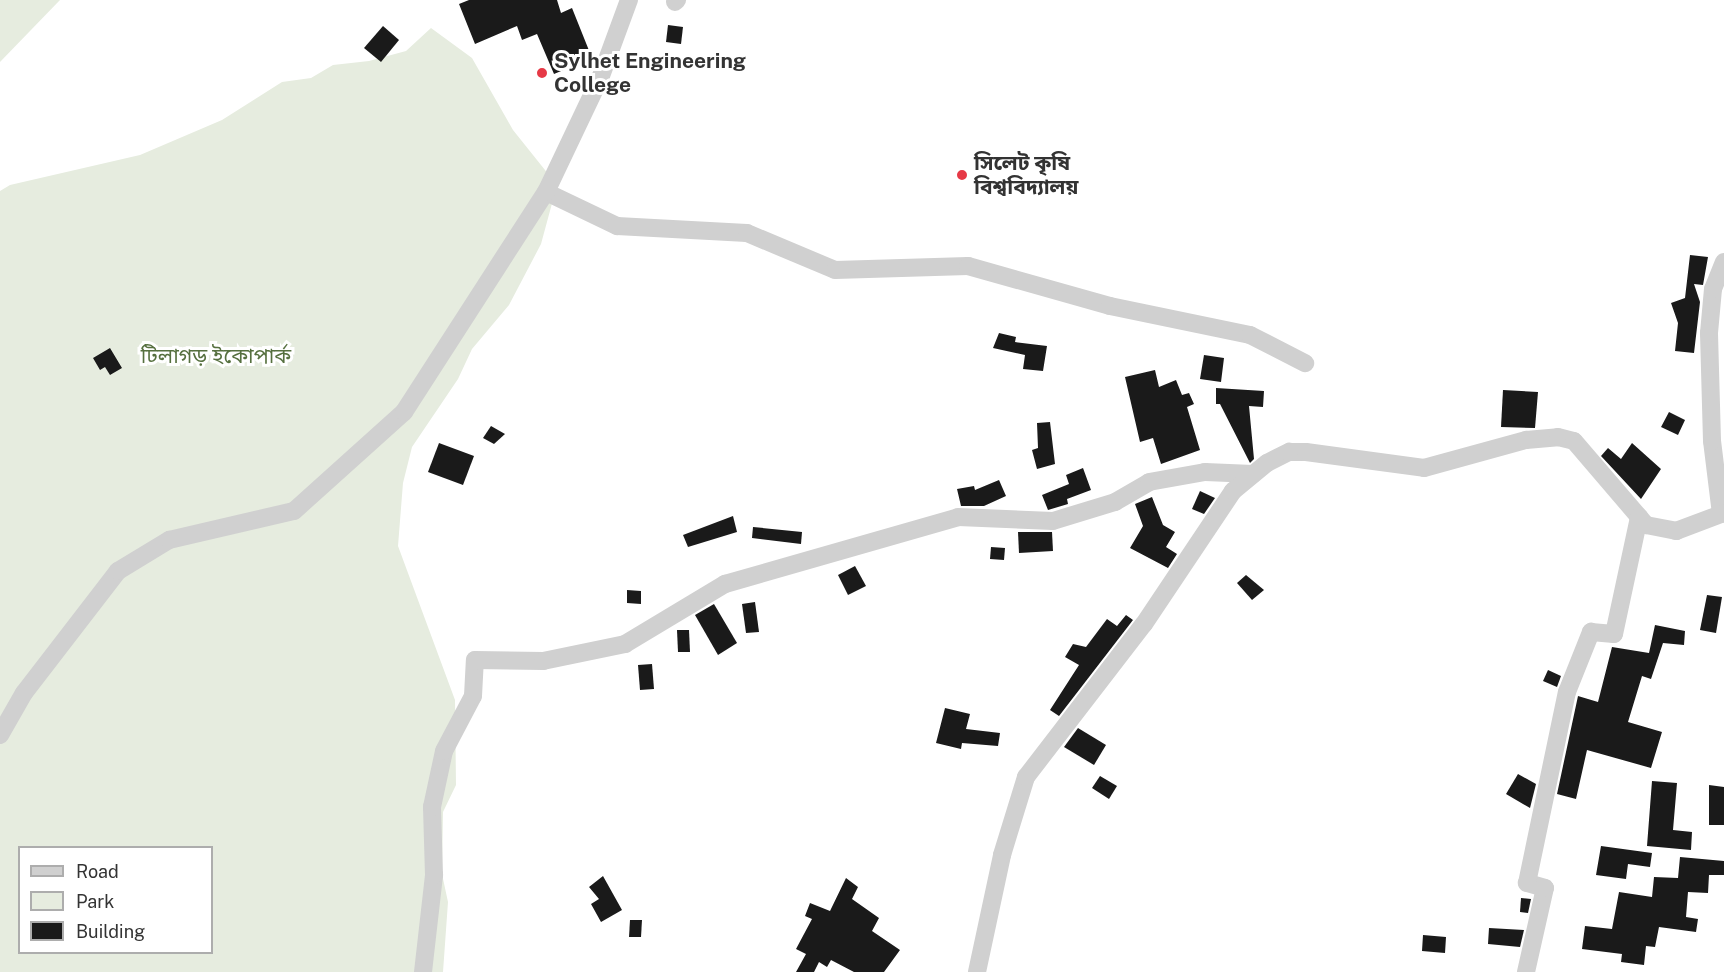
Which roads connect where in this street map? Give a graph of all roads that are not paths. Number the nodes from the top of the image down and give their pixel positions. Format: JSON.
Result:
{"nodes":[{"id":1,"x":629,"y":0,"type":"edge"},
{"id":2,"x":546,"y":192,"type":"junction"},
{"id":3,"x":1724,"y":262,"type":"edge"},
{"id":4,"x":1305,"y":363,"type":"dead end"},
{"id":5,"x":1253,"y":474,"type":"junction"},
{"id":6,"x":1723,"y":514,"type":"edge"},
{"id":7,"x":1638,"y":517,"type":"junction"},
{"id":8,"x":0,"y":735,"type":"edge"},
{"id":9,"x":423,"y":972,"type":"edge"},
{"id":10,"x":976,"y":972,"type":"edge"},
{"id":11,"x":1526,"y":972,"type":"edge"}],
"edges":[{"from":1,"to":2,"type":"street"},
{"from":2,"to":4,"type":"street"},
{"from":2,"to":8,"type":"street"},
{"from":3,"to":6,"type":"street"},
{"from":5,"to":7,"type":"street"},
{"from":5,"to":9,"type":"street"},
{"from":5,"to":10,"type":"street"},
{"from":6,"to":7,"type":"street"},
{"from":7,"to":11,"type":"street"}]}
